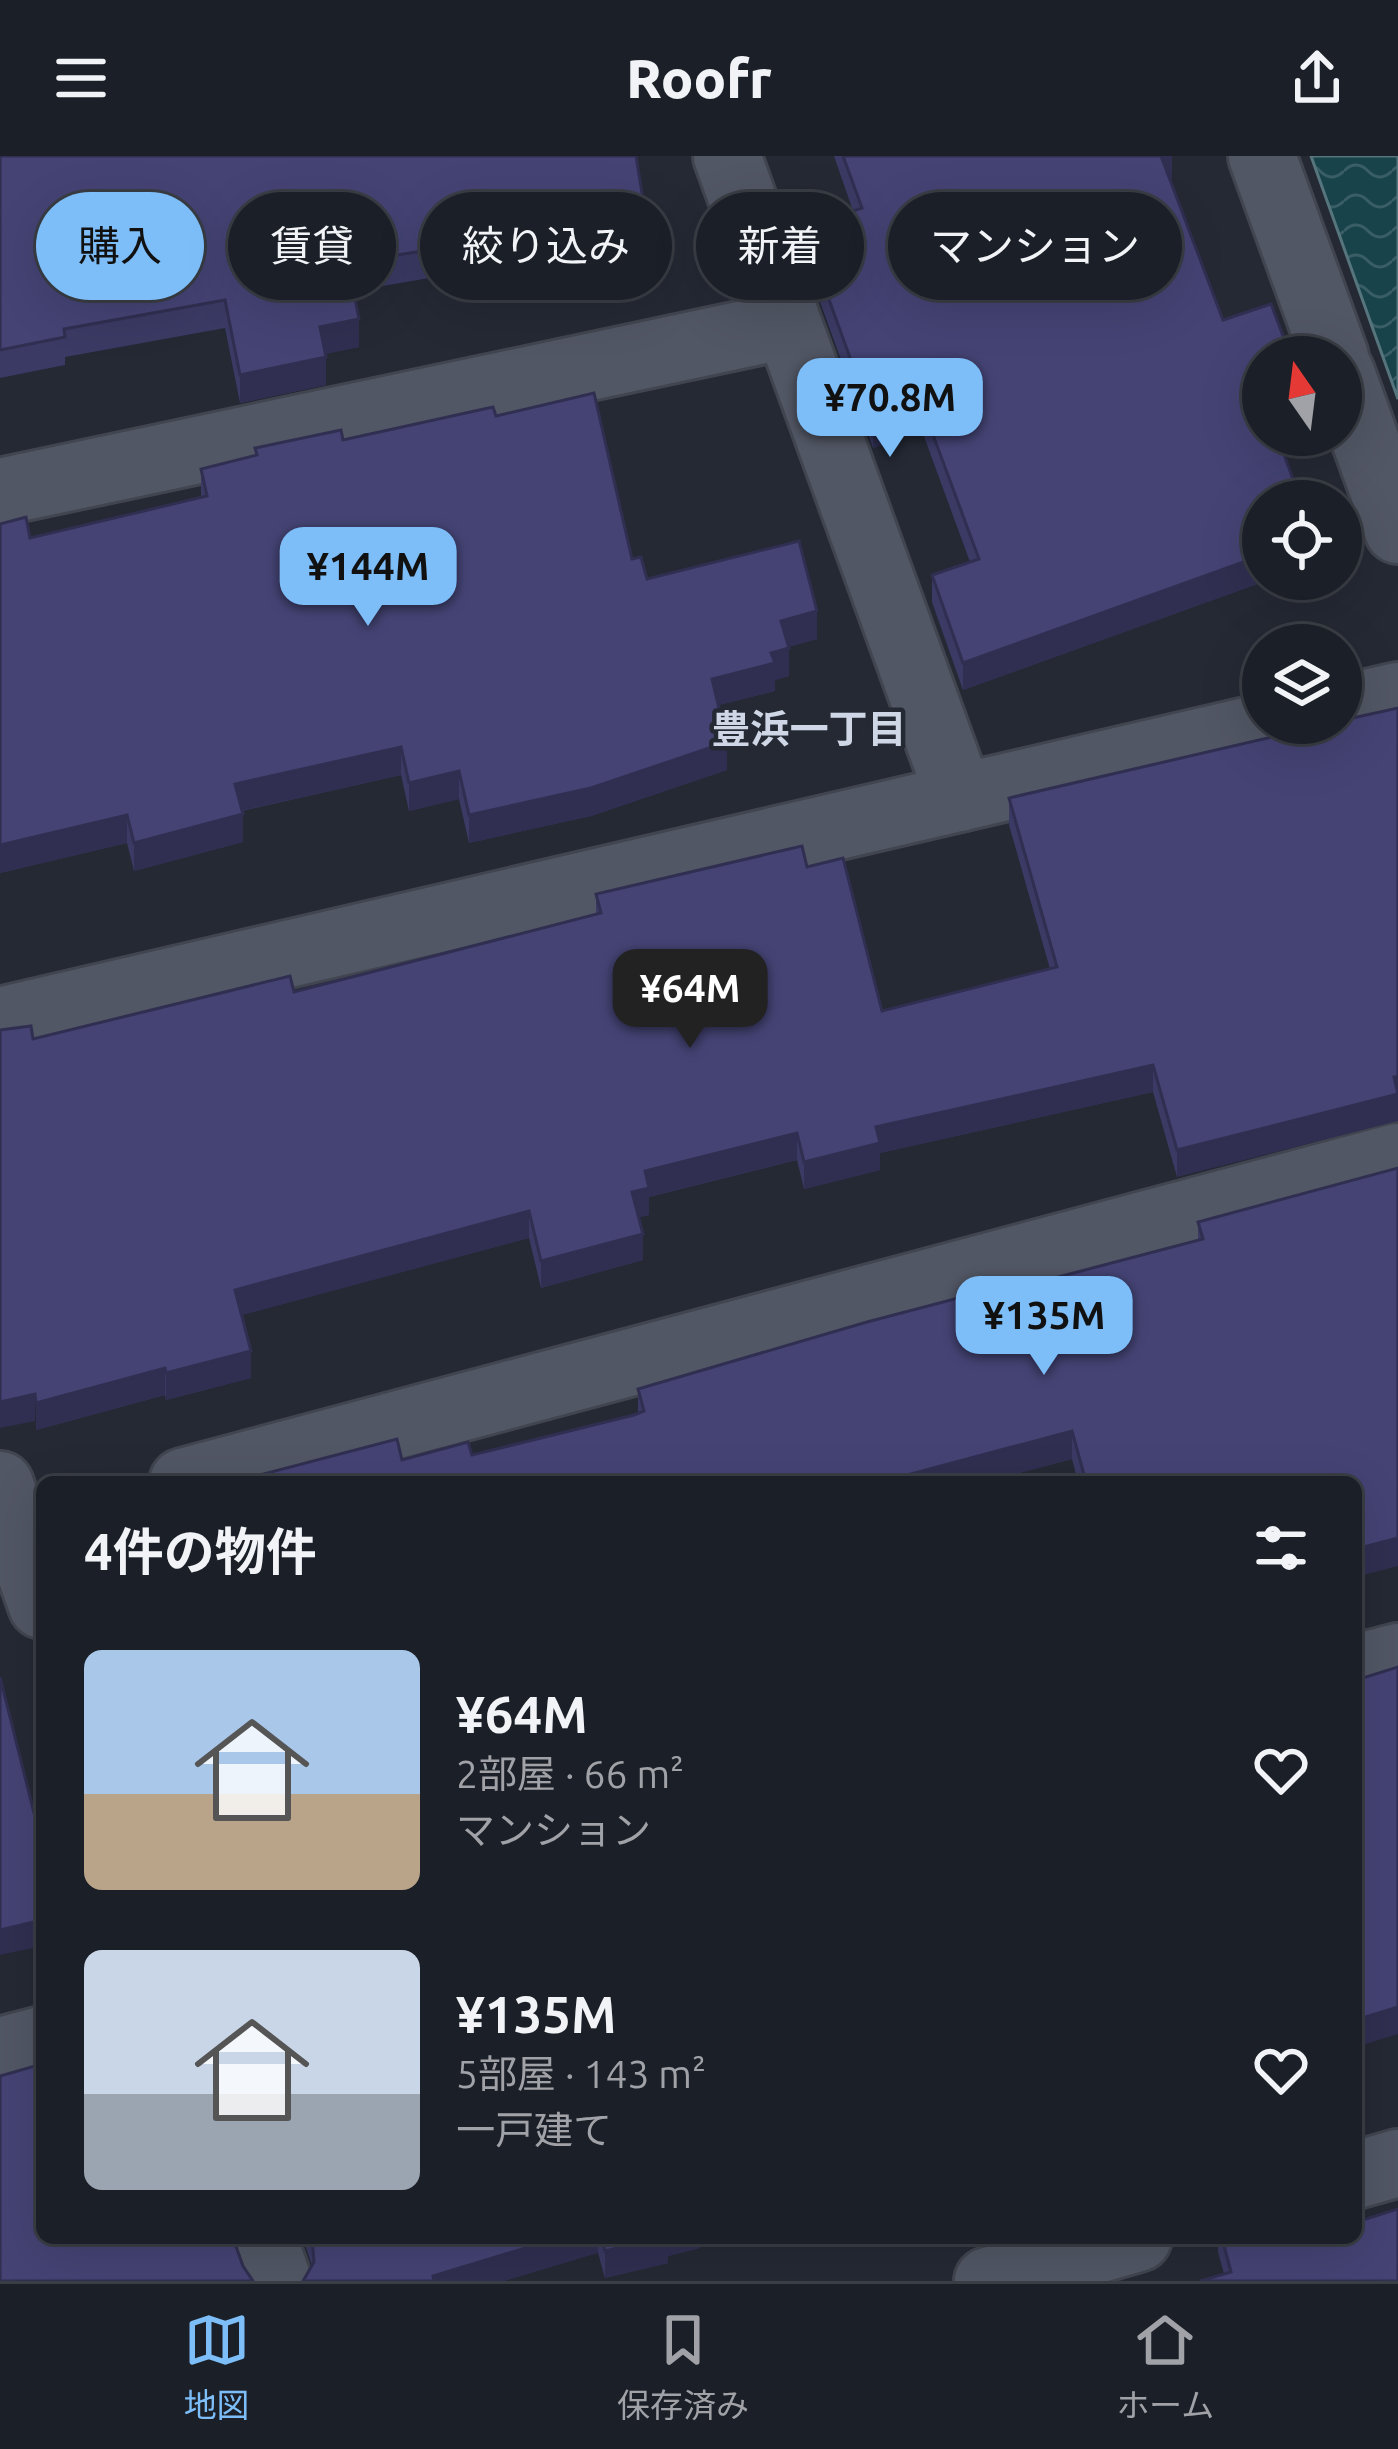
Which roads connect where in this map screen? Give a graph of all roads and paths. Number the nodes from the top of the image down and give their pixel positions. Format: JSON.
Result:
{"nodes":[{"id":1,"x":727,"y":156,"type":"edge"},
{"id":2,"x":1262,"y":156,"type":"edge"},
{"id":3,"x":787,"y":325,"type":"junction"},
{"id":4,"x":1327,"y":336,"type":"edge"},
{"id":5,"x":1362,"y":431,"type":"edge"},
{"id":6,"x":0,"y":492,"type":"edge"},
{"id":7,"x":1398,"y":530,"type":"edge"},
{"id":8,"x":1398,"y":696,"type":"edge"},
{"id":9,"x":1362,"y":704,"type":"edge"},
{"id":10,"x":1242,"y":732,"type":"edge"},
{"id":11,"x":960,"y":798,"type":"junction"},
{"id":12,"x":0,"y":1021,"type":"edge"},
{"id":13,"x":1398,"y":1157,"type":"edge"},
{"id":14,"x":205,"y":1476,"type":"edge"},
{"id":15,"x":14,"y":1516,"type":"edge"},
{"id":16,"x":36,"y":1586,"type":"edge"},
{"id":17,"x":1398,"y":1657,"type":"edge"},
{"id":18,"x":1362,"y":1666,"type":"edge"},
{"id":19,"x":36,"y":2042,"type":"edge"},
{"id":20,"x":0,"y":2051,"type":"edge"},
{"id":21,"x":1398,"y":2163,"type":"edge"},
{"id":22,"x":1362,"y":2173,"type":"edge"},
{"id":23,"x":265,"y":2244,"type":"edge"},
{"id":24,"x":1117,"y":2244,"type":"edge"},
{"id":25,"x":278,"y":2281,"type":"edge"},
{"id":26,"x":988,"y":2281,"type":"edge"}],
"edges":[{"from":1,"to":3,"type":"street"},
{"from":2,"to":4,"type":"street"},
{"from":3,"to":6,"type":"street"},
{"from":3,"to":11,"type":"street"},
{"from":5,"to":7,"type":"street"},
{"from":8,"to":9,"type":"street"},
{"from":10,"to":11,"type":"street"},
{"from":11,"to":12,"type":"street"},
{"from":13,"to":14,"type":"street"},
{"from":15,"to":16,"type":"street"},
{"from":17,"to":18,"type":"street"},
{"from":19,"to":20,"type":"street"},
{"from":21,"to":22,"type":"street"},
{"from":23,"to":25,"type":"street"},
{"from":24,"to":26,"type":"street"}]}
